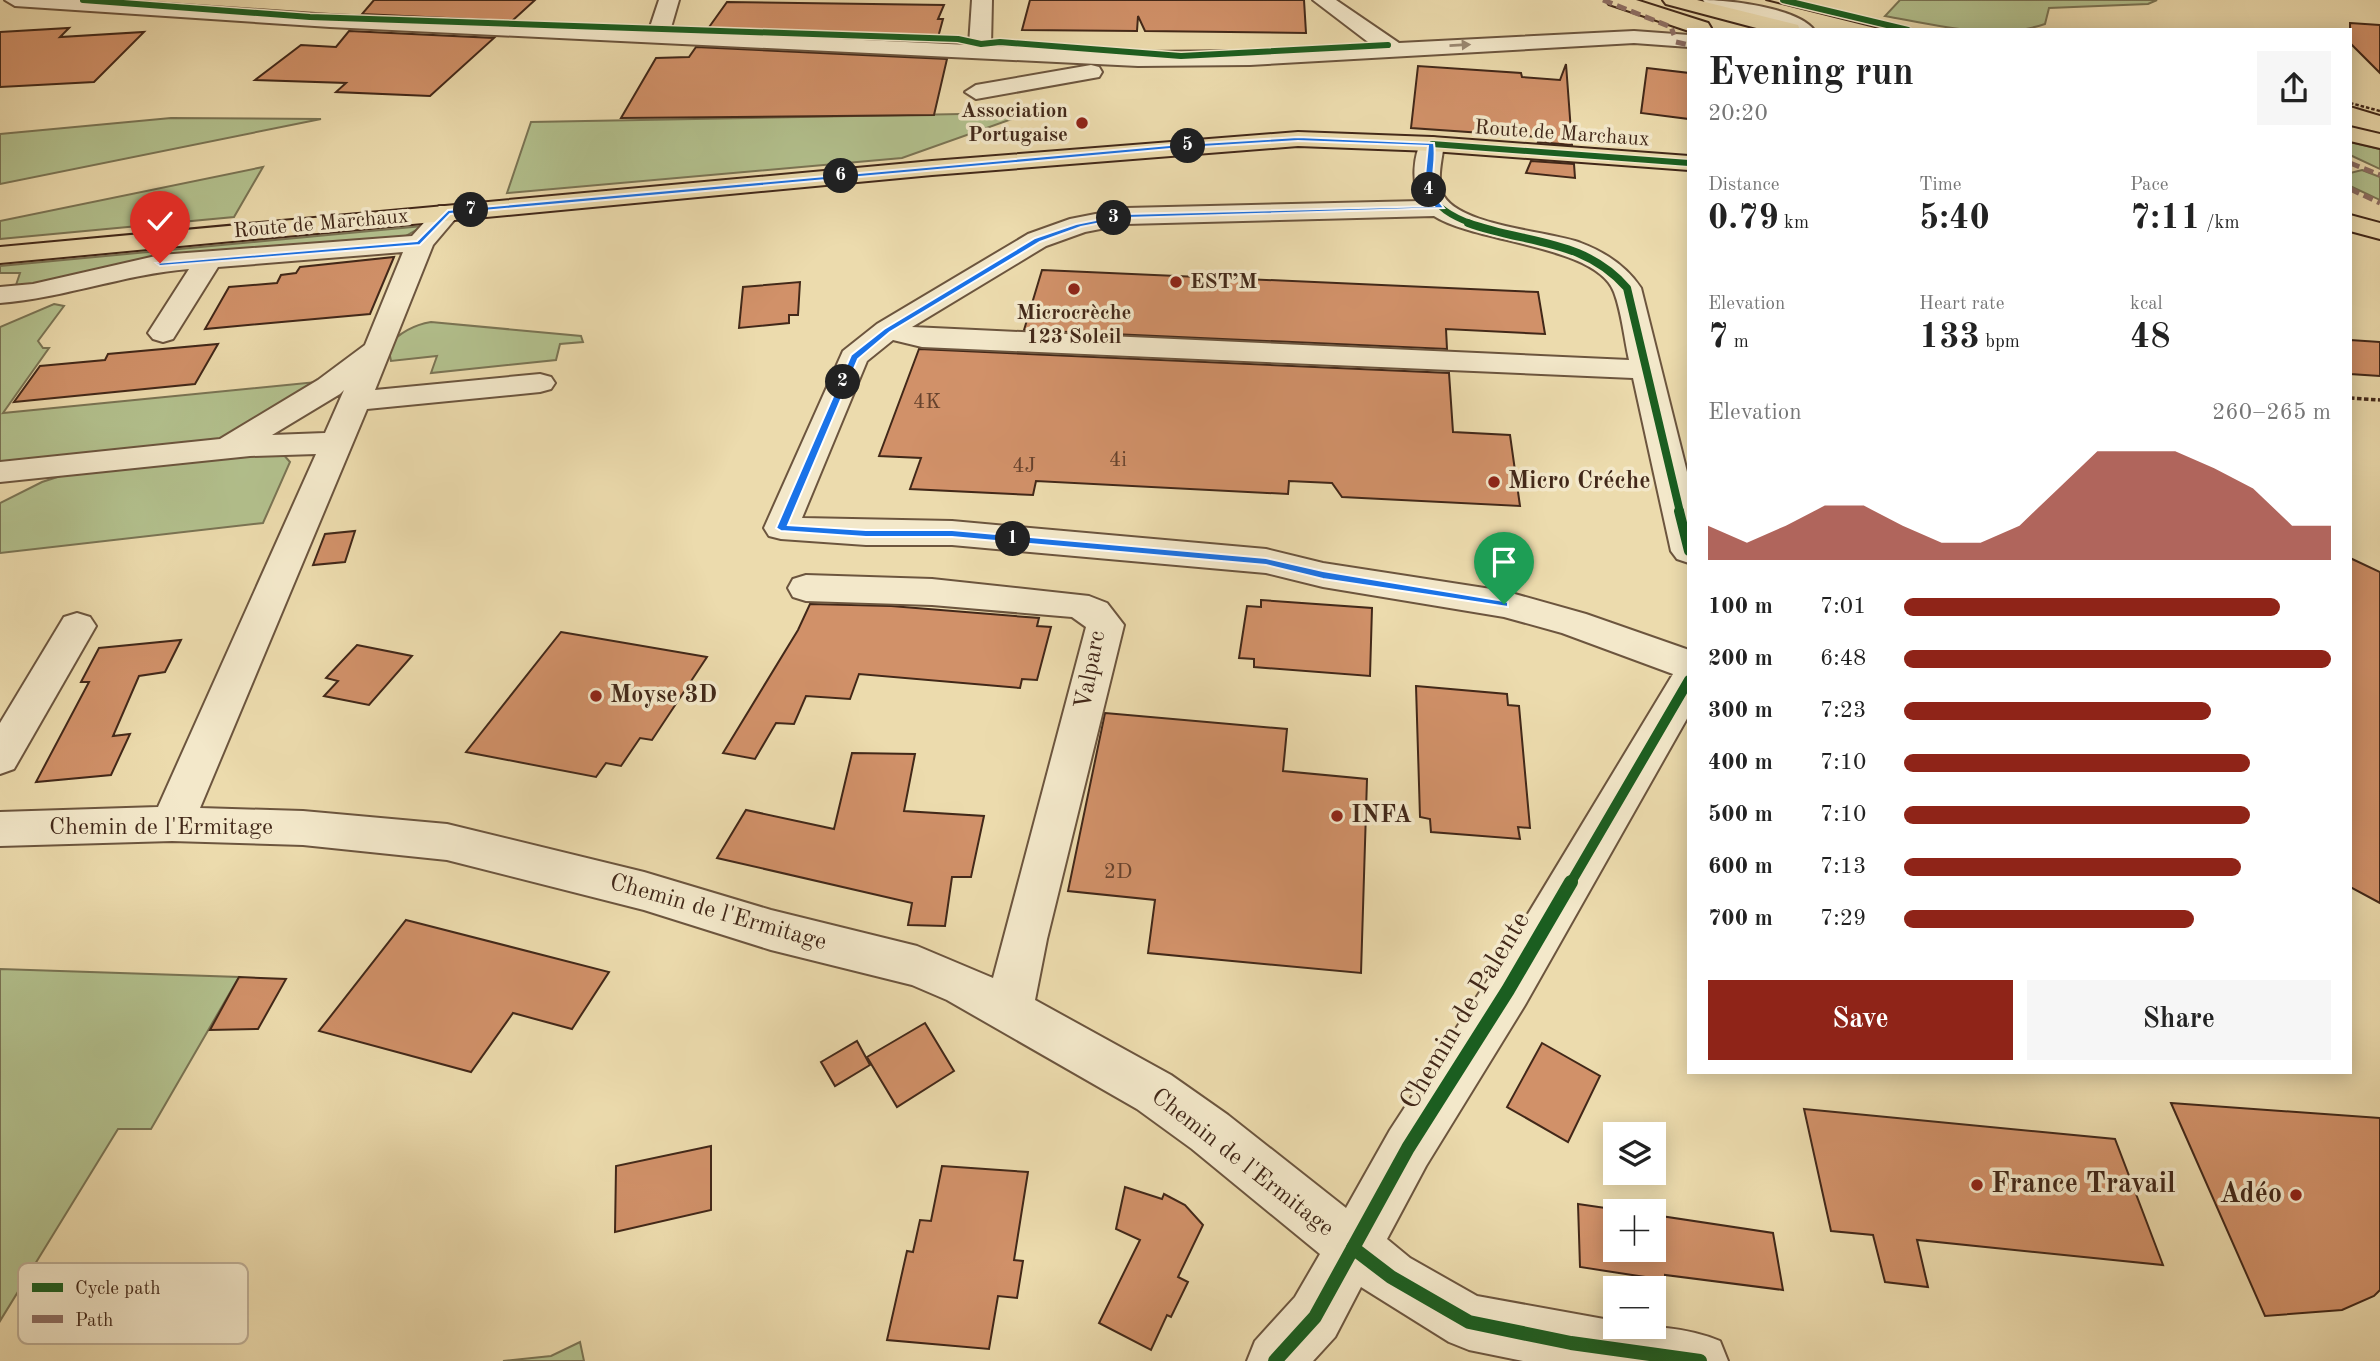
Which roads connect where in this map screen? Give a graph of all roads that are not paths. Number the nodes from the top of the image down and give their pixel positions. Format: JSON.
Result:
{"nodes":[{"id":1,"x":15,"y":0,"type":"edge"},
{"id":2,"x":669,"y":0,"type":"edge"},
{"id":3,"x":982,"y":0,"type":"edge"},
{"id":4,"x":1323,"y":0,"type":"edge"},
{"id":5,"x":1616,"y":0,"type":"edge"},
{"id":6,"x":1640,"y":0,"type":"edge"},
{"id":7,"x":1673,"y":0,"type":"edge"},
{"id":8,"x":1713,"y":0,"type":"edge"},
{"id":9,"x":163,"y":6,"type":"edge"},
{"id":10,"x":0,"y":16,"type":"edge"},
{"id":11,"x":250,"y":17,"type":"junction"},
{"id":12,"x":136,"y":22,"type":"junction"},
{"id":13,"x":1701,"y":28,"type":"edge"},
{"id":14,"x":1747,"y":28,"type":"edge"},
{"id":15,"x":1782,"y":28,"type":"edge"},
{"id":16,"x":1800,"y":28,"type":"edge"},
{"id":17,"x":228,"y":30,"type":"junction"},
{"id":18,"x":658,"y":35,"type":"junction"},
{"id":19,"x":286,"y":37,"type":"dead end"},
{"id":20,"x":1687,"y":41,"type":"edge"},
{"id":21,"x":1391,"y":48,"type":"junction"},
{"id":22,"x":980,"y":51,"type":"junction"},
{"id":23,"x":1166,"y":58,"type":"junction"},
{"id":24,"x":976,"y":92,"type":"dead end"},
{"id":25,"x":2352,"y":125,"type":"edge"},
{"id":26,"x":2380,"y":132,"type":"edge"},
{"id":27,"x":2352,"y":135,"type":"edge"},
{"id":28,"x":2352,"y":139,"type":"edge"},
{"id":29,"x":1432,"y":144,"type":"junction"},
{"id":30,"x":2380,"y":144,"type":"edge"},
{"id":31,"x":1687,"y":163,"type":"edge"},
{"id":32,"x":2352,"y":206,"type":"edge"},
{"id":33,"x":1440,"y":208,"type":"junction"},
{"id":34,"x":2380,"y":213,"type":"edge"},
{"id":35,"x":2352,"y":222,"type":"edge"},
{"id":36,"x":434,"y":227,"type":"junction"},
{"id":37,"x":2380,"y":229,"type":"edge"},
{"id":38,"x":0,"y":255,"type":"edge"},
{"id":39,"x":209,"y":259,"type":"junction"},
{"id":40,"x":68,"y":285,"type":"junction"},
{"id":41,"x":0,"y":296,"type":"edge"},
{"id":42,"x":0,"y":320,"type":"edge"},
{"id":43,"x":887,"y":330,"type":"junction"},
{"id":44,"x":163,"y":333,"type":"dead end"},
{"id":45,"x":378,"y":348,"type":"junction"},
{"id":46,"x":1647,"y":370,"type":"junction"},
{"id":47,"x":540,"y":383,"type":"dead end"},
{"id":48,"x":355,"y":401,"type":"junction"},
{"id":49,"x":338,"y":443,"type":"junction"},
{"id":50,"x":228,"y":449,"type":"junction"},
{"id":51,"x":55,"y":466,"type":"junction"},
{"id":52,"x":0,"y":472,"type":"edge"},
{"id":53,"x":0,"y":497,"type":"edge"},
{"id":54,"x":1687,"y":538,"type":"edge"},
{"id":55,"x":806,"y":588,"type":"dead end"},
{"id":56,"x":77,"y":626,"type":"dead end"},
{"id":57,"x":1687,"y":664,"type":"edge"},
{"id":58,"x":1687,"y":683,"type":"edge"},
{"id":59,"x":0,"y":758,"type":"edge"},
{"id":60,"x":172,"y":824,"type":"junction"},
{"id":61,"x":0,"y":828,"type":"edge"},
{"id":62,"x":1009,"y":1011,"type":"junction"},
{"id":63,"x":1353,"y":1248,"type":"junction"},
{"id":64,"x":1575,"y":1352,"type":"edge"},
{"id":65,"x":1275,"y":1361,"type":"edge"},
{"id":66,"x":1700,"y":1361,"type":"edge"}],
"edges":[{"from":1,"to":9,"type":"street"},
{"from":2,"to":18,"type":"street"},
{"from":3,"to":22,"type":"street"},
{"from":4,"to":21,"type":"street"},
{"from":5,"to":13,"type":"main road"},
{"from":6,"to":14,"type":"main road"},
{"from":7,"to":15,"type":"main road"},
{"from":8,"to":16,"type":"street"},
{"from":9,"to":11,"type":"street"},
{"from":9,"to":12,"type":"street"},
{"from":10,"to":12,"type":"street"},
{"from":11,"to":17,"type":"street"},
{"from":11,"to":18,"type":"street"},
{"from":12,"to":17,"type":"street"},
{"from":17,"to":19,"type":"street"},
{"from":18,"to":22,"type":"street"},
{"from":21,"to":20,"type":"street","one_way":true},
{"from":21,"to":23,"type":"street"},
{"from":22,"to":23,"type":"street"},
{"from":23,"to":24,"type":"street"},
{"from":25,"to":26,"type":"main road"},
{"from":27,"to":30,"type":"main road"},
{"from":28,"to":30,"type":"main road"},
{"from":29,"to":31,"type":"main road","name":"Route de Marchaux"},
{"from":29,"to":33,"type":"street"},
{"from":29,"to":36,"type":"main road","name":"Route de Marchaux"},
{"from":32,"to":34,"type":"main road"},
{"from":33,"to":43,"type":"street"},
{"from":33,"to":46,"type":"street"},
{"from":35,"to":37,"type":"main road"},
{"from":36,"to":38,"type":"main road","name":"Route de Marchaux"},
{"from":36,"to":39,"type":"street"},
{"from":36,"to":45,"type":"street"},
{"from":39,"to":40,"type":"street"},
{"from":39,"to":44,"type":"street"},
{"from":40,"to":41,"type":"street"},
{"from":40,"to":42,"type":"street"},
{"from":43,"to":46,"type":"street"},
{"from":43,"to":57,"type":"street"},
{"from":45,"to":48,"type":"street"},
{"from":45,"to":50,"type":"street"},
{"from":46,"to":54,"type":"street"},
{"from":47,"to":48,"type":"street"},
{"from":48,"to":49,"type":"street"},
{"from":49,"to":50,"type":"street"},
{"from":49,"to":60,"type":"street"},
{"from":50,"to":51,"type":"street"},
{"from":51,"to":52,"type":"street"},
{"from":51,"to":53,"type":"street"},
{"from":55,"to":62,"type":"street","name":"Valparc"},
{"from":56,"to":59,"type":"street"},
{"from":58,"to":63,"type":"street","name":"Chemin de Palente"},
{"from":60,"to":61,"type":"street","name":"Chemin de l'Ermitage"},
{"from":60,"to":62,"type":"street","name":"Chemin de l'Ermitage"},
{"from":62,"to":63,"type":"street","name":"Chemin de l'Ermitage"},
{"from":63,"to":64,"type":"street","name":"Chemin de l'Ermitage"},
{"from":63,"to":65,"type":"street","name":"Chemin de Palente"},
{"from":64,"to":66,"type":"street","name":"Chemin de l'Ermitage"}]}
